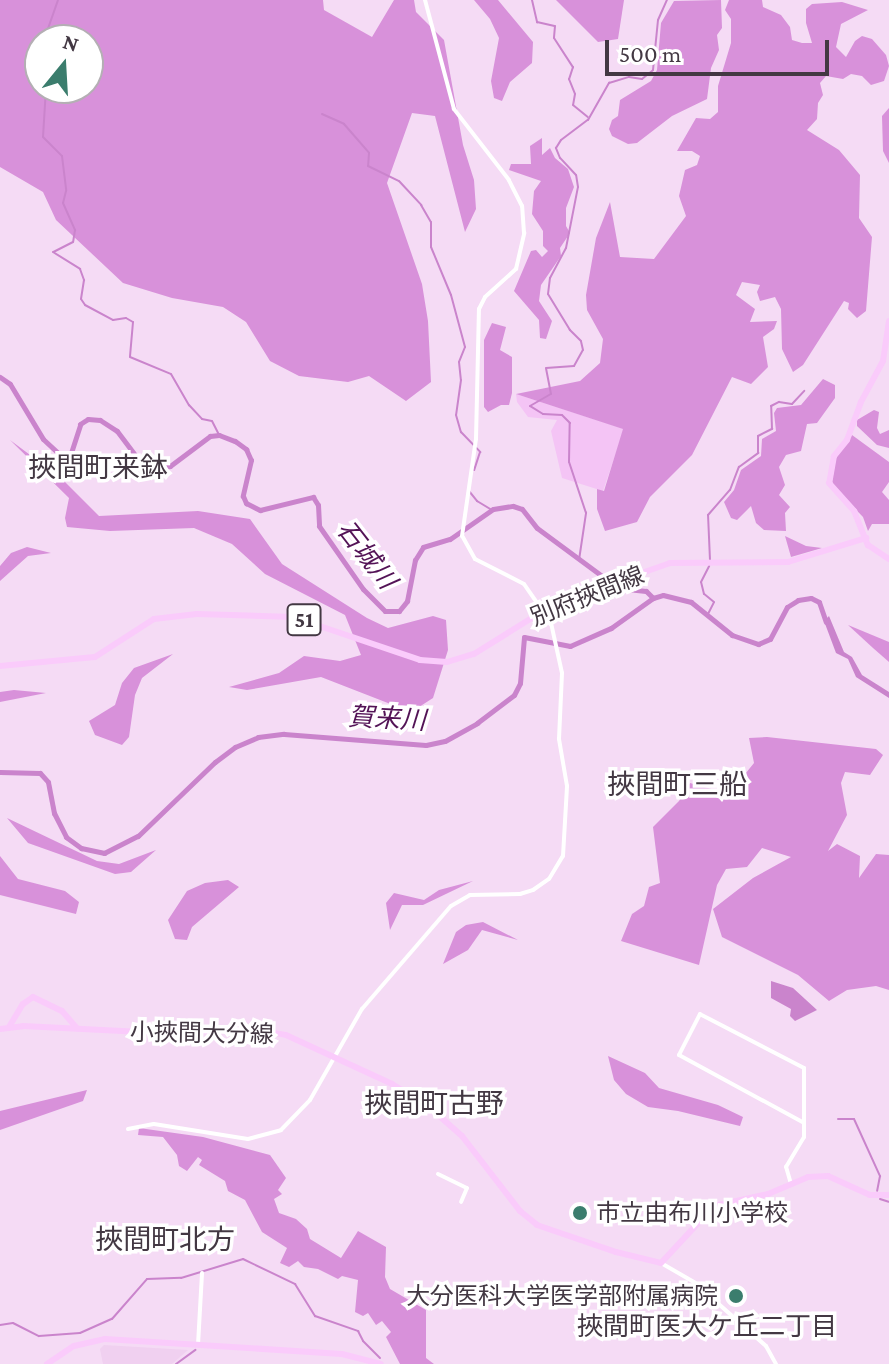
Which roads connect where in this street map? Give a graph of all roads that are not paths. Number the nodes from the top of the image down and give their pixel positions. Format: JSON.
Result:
{"nodes":[{"id":1,"x":425,"y":0,"type":"edge"},
{"id":2,"x":889,"y":321,"type":"edge"},
{"id":3,"x":866,"y":538,"type":"junction"},
{"id":4,"x":889,"y":559,"type":"edge"},
{"id":5,"x":543,"y":609,"type":"junction"},
{"id":6,"x":0,"y":666,"type":"edge"},
{"id":7,"x":9,"y":1027,"type":"junction"},
{"id":8,"x":77,"y":1028,"type":"junction"},
{"id":9,"x":0,"y":1029,"type":"edge"},
{"id":10,"x":333,"y":1057,"type":"junction"},
{"id":11,"x":804,"y":1123,"type":"junction"},
{"id":12,"x":128,"y":1129,"type":"dead end"},
{"id":13,"x":438,"y":1174,"type":"dead end"},
{"id":14,"x":791,"y":1184,"type":"junction"},
{"id":15,"x":889,"y":1195,"type":"edge"},
{"id":16,"x":461,"y":1202,"type":"dead end"},
{"id":17,"x":661,"y":1263,"type":"junction"},
{"id":18,"x":202,"y":1273,"type":"dead end"},
{"id":19,"x":198,"y":1345,"type":"junction"},
{"id":20,"x":47,"y":1364,"type":"edge"},
{"id":21,"x":381,"y":1364,"type":"edge"},
{"id":22,"x":776,"y":1364,"type":"edge"}],
"edges":[{"from":1,"to":5,"type":"street"},
{"from":2,"to":3,"type":"main road"},
{"from":3,"to":4,"type":"main road"},
{"from":3,"to":5,"type":"main road","name":"別府挾間線","number":"51"},
{"from":5,"to":6,"type":"main road","name":"別府挾間線","number":"51"},
{"from":5,"to":10,"type":"street"},
{"from":7,"to":8,"type":"main road","name":"小挾間大分線"},
{"from":7,"to":8,"type":"main road"},
{"from":7,"to":9,"type":"main road","name":"小挾間大分線"},
{"from":8,"to":10,"type":"main road","name":"小挾間大分線"},
{"from":10,"to":12,"type":"street"},
{"from":10,"to":17,"type":"main road","name":"小挾間大分線"},
{"from":11,"to":11,"type":"street"},
{"from":11,"to":14,"type":"street"},
{"from":13,"to":16,"type":"street"},
{"from":14,"to":15,"type":"main road"},
{"from":14,"to":17,"type":"main road"},
{"from":17,"to":22,"type":"street"},
{"from":18,"to":19,"type":"street"},
{"from":19,"to":20,"type":"main road"},
{"from":19,"to":21,"type":"main road"}]}
